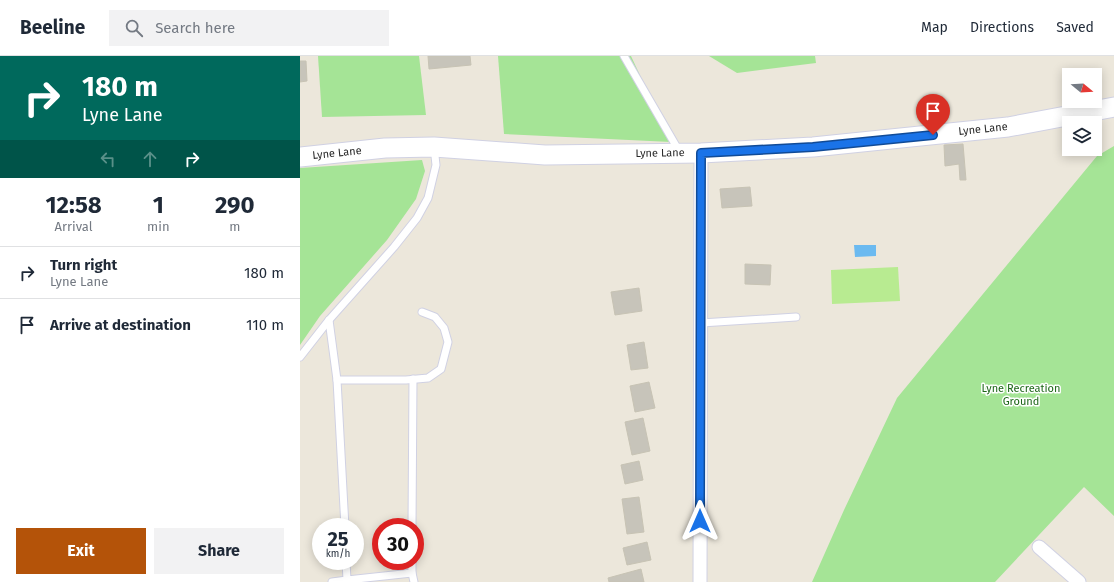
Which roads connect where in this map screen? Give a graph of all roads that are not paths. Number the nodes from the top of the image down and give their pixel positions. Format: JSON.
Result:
{"nodes":[{"id":1,"x":624,"y":56,"type":"edge"},
{"id":2,"x":1114,"y":107,"type":"edge"},
{"id":3,"x":434,"y":147,"type":"junction"},
{"id":4,"x":680,"y":153,"type":"junction"},
{"id":5,"x":701,"y":153,"type":"junction"},
{"id":6,"x":300,"y":157,"type":"edge"},
{"id":7,"x":422,"y":312,"type":"dead end"},
{"id":8,"x":796,"y":317,"type":"dead end"},
{"id":9,"x":329,"y":320,"type":"junction"},
{"id":10,"x":701,"y":324,"type":"junction"},
{"id":11,"x":300,"y":357,"type":"edge"},
{"id":12,"x":413,"y":379,"type":"junction"},
{"id":13,"x":337,"y":380,"type":"junction"},
{"id":14,"x":345,"y":518,"type":"edge"},
{"id":15,"x":412,"y":518,"type":"edge"},
{"id":16,"x":1039,"y":547,"type":"dead end"},
{"id":17,"x":346,"y":570,"type":"edge"},
{"id":18,"x":412,"y":573,"type":"joint"},
{"id":19,"x":347,"y":581,"type":"edge"},
{"id":20,"x":332,"y":582,"type":"edge"},
{"id":21,"x":414,"y":582,"type":"edge"},
{"id":22,"x":700,"y":582,"type":"edge"},
{"id":23,"x":1079,"y":582,"type":"edge"}],
"edges":[{"from":1,"to":4,"type":"lane"},
{"from":2,"to":5,"type":"street","name":"Lyne Lane"},
{"from":3,"to":4,"type":"street","name":"Lyne Lane"},
{"from":3,"to":6,"type":"street","name":"Lyne Lane"},
{"from":3,"to":9,"type":"lane"},
{"from":4,"to":5,"type":"street","name":"Lyne Lane"},
{"from":5,"to":10,"type":"street"},
{"from":7,"to":12,"type":"lane"},
{"from":8,"to":10,"type":"lane"},
{"from":9,"to":11,"type":"lane"},
{"from":9,"to":13,"type":"lane"},
{"from":10,"to":22,"type":"street"},
{"from":12,"to":13,"type":"lane"},
{"from":12,"to":15,"type":"lane"},
{"from":13,"to":14,"type":"lane"},
{"from":16,"to":23,"type":"street"},
{"from":17,"to":19,"type":"lane"},
{"from":18,"to":19,"type":"lane"},
{"from":18,"to":21,"type":"lane"},
{"from":19,"to":20,"type":"lane"}]}
